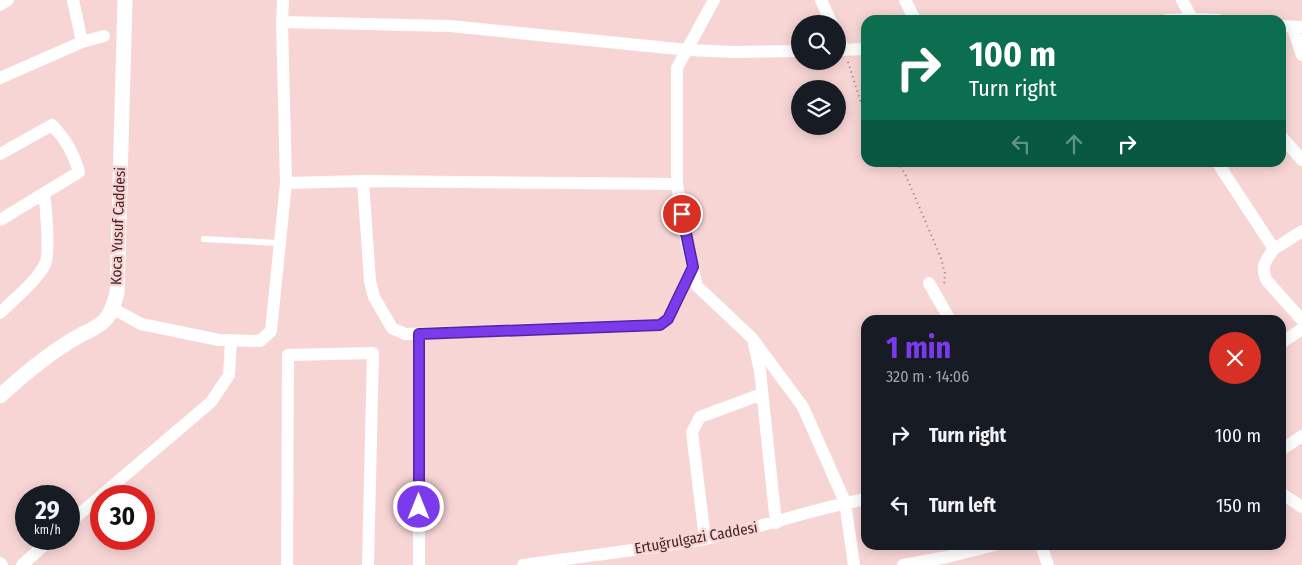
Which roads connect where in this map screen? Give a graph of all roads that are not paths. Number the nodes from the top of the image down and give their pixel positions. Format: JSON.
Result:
{"nodes":[{"id":1,"x":8,"y":0,"type":"edge"},
{"id":2,"x":73,"y":0,"type":"edge"},
{"id":3,"x":125,"y":0,"type":"edge"},
{"id":4,"x":283,"y":0,"type":"edge"},
{"id":5,"x":714,"y":0,"type":"edge"},
{"id":6,"x":821,"y":0,"type":"edge"},
{"id":7,"x":905,"y":0,"type":"edge"},
{"id":8,"x":1182,"y":0,"type":"edge"},
{"id":9,"x":0,"y":5,"type":"edge"},
{"id":10,"x":828,"y":15,"type":"edge"},
{"id":11,"x":912,"y":15,"type":"edge"},
{"id":12,"x":1190,"y":15,"type":"edge"},
{"id":13,"x":282,"y":22,"type":"junction"},
{"id":14,"x":1292,"y":27,"type":"edge"},
{"id":15,"x":104,"y":36,"type":"dead end"},
{"id":16,"x":82,"y":42,"type":"junction"},
{"id":17,"x":861,"y":49,"type":"edge"},
{"id":18,"x":688,"y":50,"type":"junction"},
{"id":19,"x":846,"y":50,"type":"edge"},
{"id":20,"x":791,"y":51,"type":"edge"},
{"id":21,"x":1302,"y":55,"type":"edge"},
{"id":22,"x":0,"y":78,"type":"edge"},
{"id":23,"x":1286,"y":142,"type":"edge"},
{"id":24,"x":0,"y":154,"type":"edge"},
{"id":25,"x":1302,"y":160,"type":"edge"},
{"id":26,"x":1220,"y":167,"type":"edge"},
{"id":27,"x":363,"y":181,"type":"junction"},
{"id":28,"x":286,"y":183,"type":"junction"},
{"id":29,"x":677,"y":184,"type":"junction"},
{"id":30,"x":44,"y":194,"type":"junction"},
{"id":31,"x":0,"y":220,"type":"edge"},
{"id":32,"x":1302,"y":232,"type":"edge"},
{"id":33,"x":204,"y":239,"type":"dead end"},
{"id":34,"x":280,"y":243,"type":"junction"},
{"id":35,"x":1274,"y":249,"type":"junction"},
{"id":36,"x":693,"y":267,"type":"junction"},
{"id":37,"x":930,"y":283,"type":"dead end"},
{"id":38,"x":112,"y":308,"type":"junction"},
{"id":39,"x":0,"y":313,"type":"edge"},
{"id":40,"x":947,"y":315,"type":"edge"},
{"id":41,"x":1302,"y":320,"type":"edge"},
{"id":42,"x":1302,"y":329,"type":"edge"},
{"id":43,"x":419,"y":334,"type":"junction"},
{"id":44,"x":752,"y":338,"type":"junction"},
{"id":45,"x":231,"y":340,"type":"junction"},
{"id":46,"x":1286,"y":340,"type":"edge"},
{"id":47,"x":762,"y":394,"type":"junction"},
{"id":48,"x":0,"y":396,"type":"edge"},
{"id":49,"x":1302,"y":436,"type":"edge"},
{"id":50,"x":1286,"y":447,"type":"edge"},
{"id":51,"x":1286,"y":496,"type":"edge"},
{"id":52,"x":861,"y":500,"type":"edge"},
{"id":53,"x":845,"y":502,"type":"junction"},
{"id":54,"x":1302,"y":507,"type":"edge"},
{"id":55,"x":80,"y":514,"type":"edge"},
{"id":56,"x":776,"y":522,"type":"junction"},
{"id":57,"x":705,"y":539,"type":"junction"},
{"id":58,"x":38,"y":550,"type":"edge"},
{"id":59,"x":973,"y":550,"type":"edge"},
{"id":60,"x":1043,"y":550,"type":"edge"},
{"id":61,"x":946,"y":556,"type":"edge"},
{"id":62,"x":22,"y":565,"type":"edge"},
{"id":63,"x":287,"y":565,"type":"edge"},
{"id":64,"x":368,"y":565,"type":"edge"},
{"id":65,"x":419,"y":565,"type":"edge"},
{"id":66,"x":523,"y":565,"type":"edge"},
{"id":67,"x":854,"y":565,"type":"edge"},
{"id":68,"x":903,"y":565,"type":"edge"},
{"id":69,"x":1048,"y":565,"type":"edge"}],
"edges":[{"from":1,"to":9,"type":"street"},
{"from":2,"to":16,"type":"street"},
{"from":3,"to":38,"type":"street","name":"Koca Yusuf Caddesi"},
{"from":4,"to":13,"type":"street"},
{"from":5,"to":18,"type":"street"},
{"from":6,"to":10,"type":"street"},
{"from":7,"to":11,"type":"street"},
{"from":8,"to":12,"type":"street"},
{"from":13,"to":18,"type":"street"},
{"from":13,"to":28,"type":"street"},
{"from":14,"to":21,"type":"street"},
{"from":15,"to":16,"type":"street"},
{"from":16,"to":22,"type":"street"},
{"from":17,"to":19,"type":"street"},
{"from":18,"to":20,"type":"street"},
{"from":18,"to":29,"type":"street"},
{"from":23,"to":25,"type":"street"},
{"from":24,"to":30,"type":"street"},
{"from":26,"to":35,"type":"street"},
{"from":27,"to":28,"type":"street"},
{"from":27,"to":29,"type":"street"},
{"from":27,"to":43,"type":"street"},
{"from":28,"to":34,"type":"street"},
{"from":29,"to":36,"type":"street"},
{"from":30,"to":31,"type":"street"},
{"from":30,"to":39,"type":"street"},
{"from":32,"to":35,"type":"street"},
{"from":33,"to":34,"type":"lane"},
{"from":34,"to":45,"type":"street"},
{"from":35,"to":41,"type":"street"},
{"from":36,"to":43,"type":"street"},
{"from":36,"to":44,"type":"street"},
{"from":37,"to":40,"type":"street"},
{"from":38,"to":45,"type":"street"},
{"from":38,"to":48,"type":"street","name":"Koca Yusuf Caddesi"},
{"from":42,"to":46,"type":"street"},
{"from":43,"to":65,"type":"street"},
{"from":44,"to":47,"type":"street"},
{"from":44,"to":53,"type":"street"},
{"from":45,"to":55,"type":"street"},
{"from":47,"to":56,"type":"street"},
{"from":47,"to":57,"type":"street"},
{"from":49,"to":50,"type":"street"},
{"from":51,"to":54,"type":"street"},
{"from":52,"to":53,"type":"street","name":"Ertuğrulgazi Caddesi"},
{"from":53,"to":56,"type":"street","name":"Ertuğrulgazi Caddesi"},
{"from":53,"to":67,"type":"street"},
{"from":56,"to":57,"type":"street","name":"Ertuğrulgazi Caddesi"},
{"from":57,"to":66,"type":"street","name":"Ertuğrulgazi Caddesi"},
{"from":58,"to":62,"type":"street"},
{"from":59,"to":61,"type":"street"},
{"from":60,"to":69,"type":"street"},
{"from":61,"to":68,"type":"street"},
{"from":63,"to":64,"type":"street"}]}
